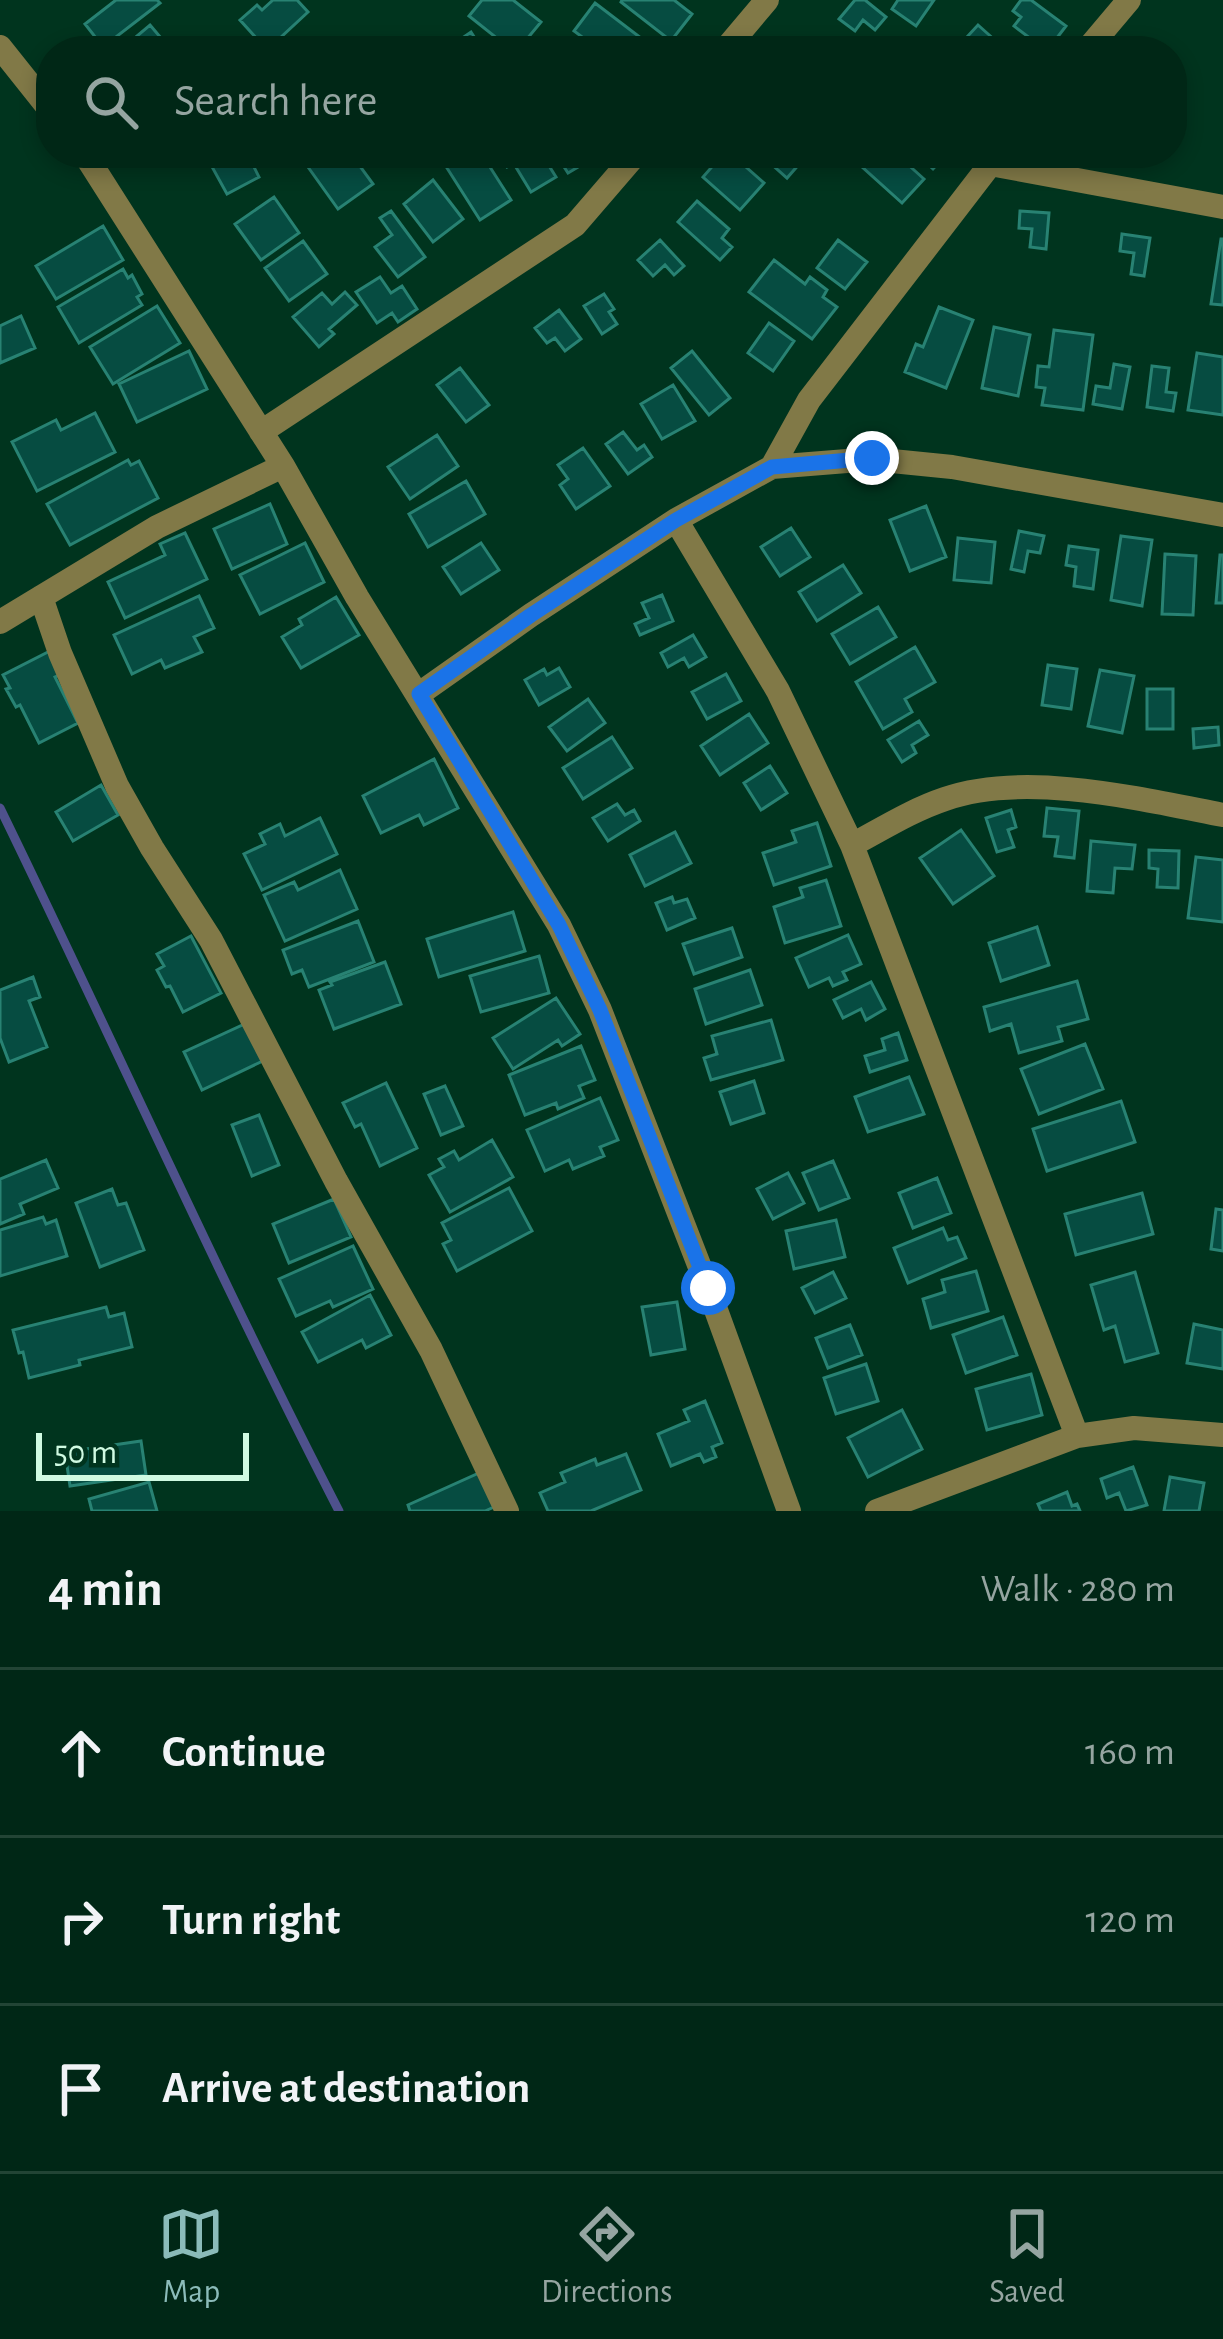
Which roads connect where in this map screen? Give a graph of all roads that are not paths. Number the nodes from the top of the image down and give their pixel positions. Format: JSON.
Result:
{"nodes":[{"id":1,"x":767,"y":0,"type":"edge"},
{"id":2,"x":1129,"y":0,"type":"edge"},
{"id":3,"x":737,"y":36,"type":"edge"},
{"id":4,"x":1099,"y":36,"type":"edge"},
{"id":5,"x":0,"y":47,"type":"edge"},
{"id":6,"x":36,"y":92,"type":"edge"},
{"id":7,"x":94,"y":168,"type":"edge"},
{"id":8,"x":624,"y":168,"type":"edge"},
{"id":9,"x":987,"y":168,"type":"edge"},
{"id":10,"x":1042,"y":168,"type":"edge"},
{"id":11,"x":1223,"y":207,"type":"edge"},
{"id":12,"x":261,"y":432,"type":"junction"},
{"id":13,"x":283,"y":466,"type":"junction"},
{"id":14,"x":772,"y":467,"type":"junction"},
{"id":15,"x":1223,"y":515,"type":"edge"},
{"id":16,"x":676,"y":520,"type":"junction"},
{"id":17,"x":41,"y":597,"type":"junction"},
{"id":18,"x":0,"y":622,"type":"edge"},
{"id":19,"x":419,"y":694,"type":"junction"},
{"id":20,"x":1223,"y":815,"type":"edge"},
{"id":21,"x":852,"y":845,"type":"junction"},
{"id":22,"x":1077,"y":1436,"type":"junction"},
{"id":23,"x":1223,"y":1436,"type":"edge"},
{"id":24,"x":507,"y":1511,"type":"edge"},
{"id":25,"x":789,"y":1511,"type":"edge"},
{"id":26,"x":877,"y":1511,"type":"edge"}],
"edges":[{"from":1,"to":3,"type":"street"},
{"from":2,"to":4,"type":"street"},
{"from":5,"to":6,"type":"street"},
{"from":7,"to":12,"type":"street"},
{"from":8,"to":12,"type":"street"},
{"from":9,"to":14,"type":"street"},
{"from":10,"to":11,"type":"street"},
{"from":12,"to":13,"type":"street"},
{"from":13,"to":17,"type":"street"},
{"from":13,"to":19,"type":"street"},
{"from":14,"to":15,"type":"street"},
{"from":14,"to":16,"type":"street"},
{"from":16,"to":19,"type":"street"},
{"from":16,"to":21,"type":"street"},
{"from":17,"to":18,"type":"street"},
{"from":17,"to":24,"type":"street"},
{"from":19,"to":25,"type":"street"},
{"from":20,"to":21,"type":"street"},
{"from":21,"to":22,"type":"street"},
{"from":22,"to":23,"type":"street"},
{"from":22,"to":26,"type":"street"}]}
